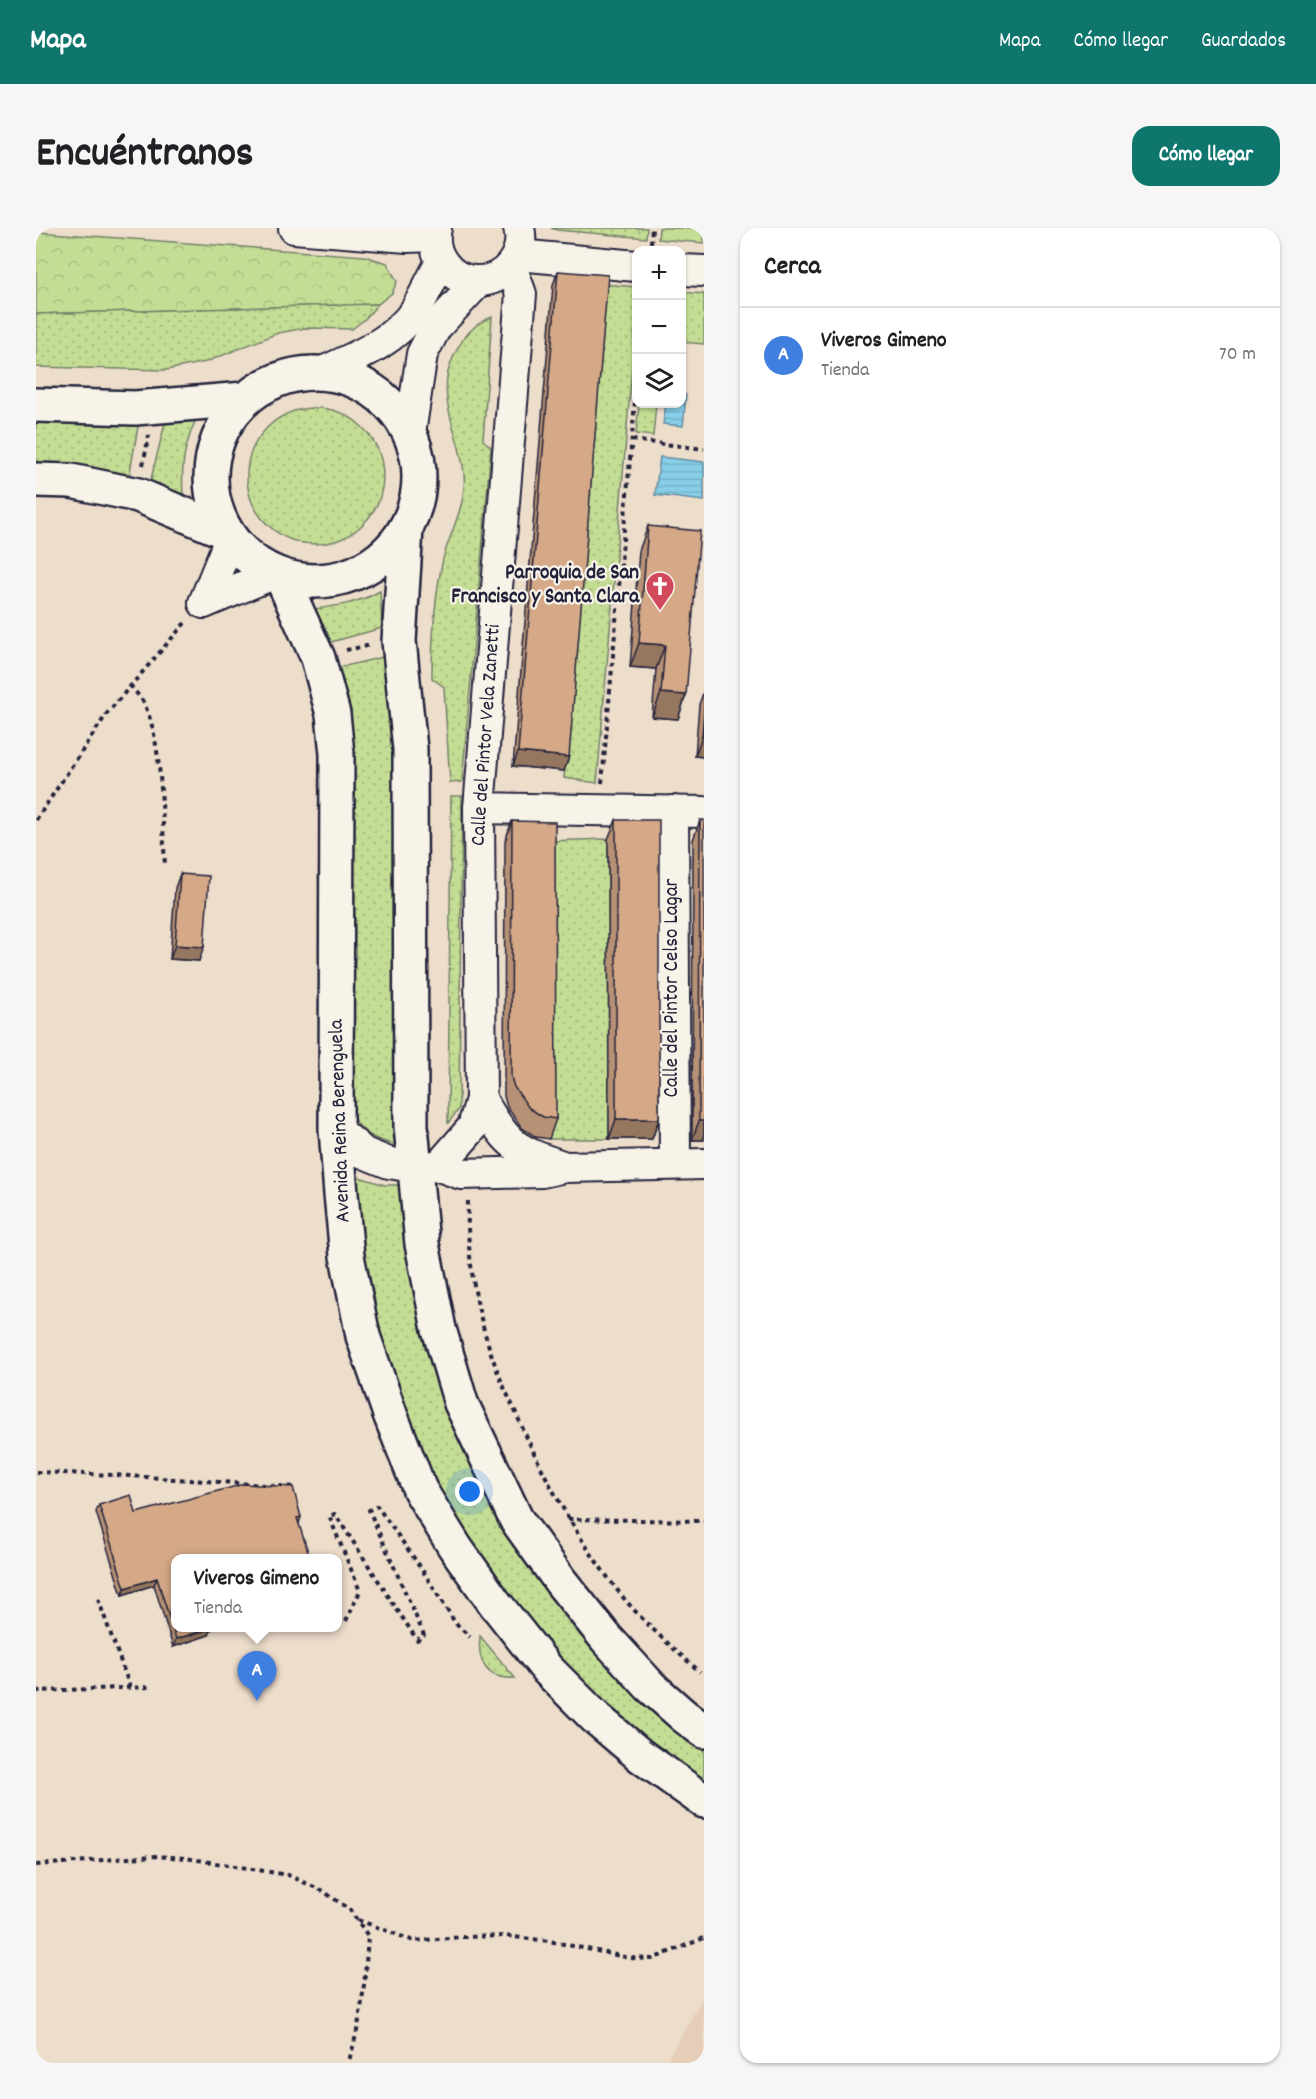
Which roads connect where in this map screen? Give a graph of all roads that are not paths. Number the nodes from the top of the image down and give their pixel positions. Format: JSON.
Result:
{"nodes":[{"id":1,"x":294,"y":228,"type":"edge"},
{"id":2,"x":437,"y":242,"type":"edge"},
{"id":3,"x":516,"y":250,"type":"edge"},
{"id":4,"x":632,"y":265,"type":"edge"},
{"id":5,"x":686,"y":270,"type":"edge"},
{"id":6,"x":704,"y":272,"type":"edge"},
{"id":7,"x":478,"y":282,"type":"junction"},
{"id":8,"x":323,"y":372,"type":"junction"},
{"id":9,"x":245,"y":399,"type":"junction"},
{"id":10,"x":36,"y":405,"type":"edge"},
{"id":11,"x":410,"y":433,"type":"junction"},
{"id":12,"x":36,"y":480,"type":"edge"},
{"id":13,"x":406,"y":529,"type":"junction"},
{"id":14,"x":228,"y":536,"type":"junction"},
{"id":15,"x":277,"y":575,"type":"junction"},
{"id":16,"x":478,"y":808,"type":"junction"},
{"id":17,"x":673,"y":811,"type":"junction"},
{"id":18,"x":704,"y":812,"type":"edge"},
{"id":19,"x":482,"y":1099,"type":"junction"},
{"id":20,"x":336,"y":1129,"type":"junction"},
{"id":21,"x":675,"y":1164,"type":"junction"},
{"id":22,"x":704,"y":1164,"type":"edge"},
{"id":23,"x":426,"y":1167,"type":"junction"},
{"id":24,"x":565,"y":1167,"type":"junction"},
{"id":25,"x":704,"y":1731,"type":"edge"},
{"id":26,"x":704,"y":1800,"type":"edge"}],
"edges":[{"from":1,"to":2,"type":"street"},
{"from":2,"to":7,"type":"street"},
{"from":2,"to":8,"type":"street"},
{"from":3,"to":4,"type":"street"},
{"from":3,"to":7,"type":"street"},
{"from":3,"to":16,"type":"street","name":"Calle del Pintor Vela Zanetti"},
{"from":5,"to":6,"type":"street"},
{"from":7,"to":11,"type":"street"},
{"from":8,"to":9,"type":"main road"},
{"from":8,"to":11,"type":"main road"},
{"from":9,"to":10,"type":"main road"},
{"from":9,"to":14,"type":"main road"},
{"from":11,"to":13,"type":"main road"},
{"from":12,"to":14,"type":"main road"},
{"from":13,"to":15,"type":"main road"},
{"from":13,"to":23,"type":"main road"},
{"from":14,"to":15,"type":"main road"},
{"from":14,"to":15,"type":"street"},
{"from":15,"to":20,"type":"main road","name":"Avenida Reina Berenguela"},
{"from":16,"to":17,"type":"street"},
{"from":16,"to":19,"type":"street","name":"Calle del Pintor Vela Zanetti"},
{"from":17,"to":18,"type":"street"},
{"from":17,"to":21,"type":"street","name":"Calle del Pintor Celso Lagar"},
{"from":19,"to":23,"type":"street","name":"Calle del Pintor Vela Zanetti"},
{"from":19,"to":24,"type":"street"},
{"from":20,"to":23,"type":"street"},
{"from":20,"to":26,"type":"main road","name":"Avenida Reina Berenguela"},
{"from":21,"to":22,"type":"street"},
{"from":21,"to":24,"type":"street"},
{"from":23,"to":24,"type":"street"},
{"from":23,"to":25,"type":"main road"}]}
